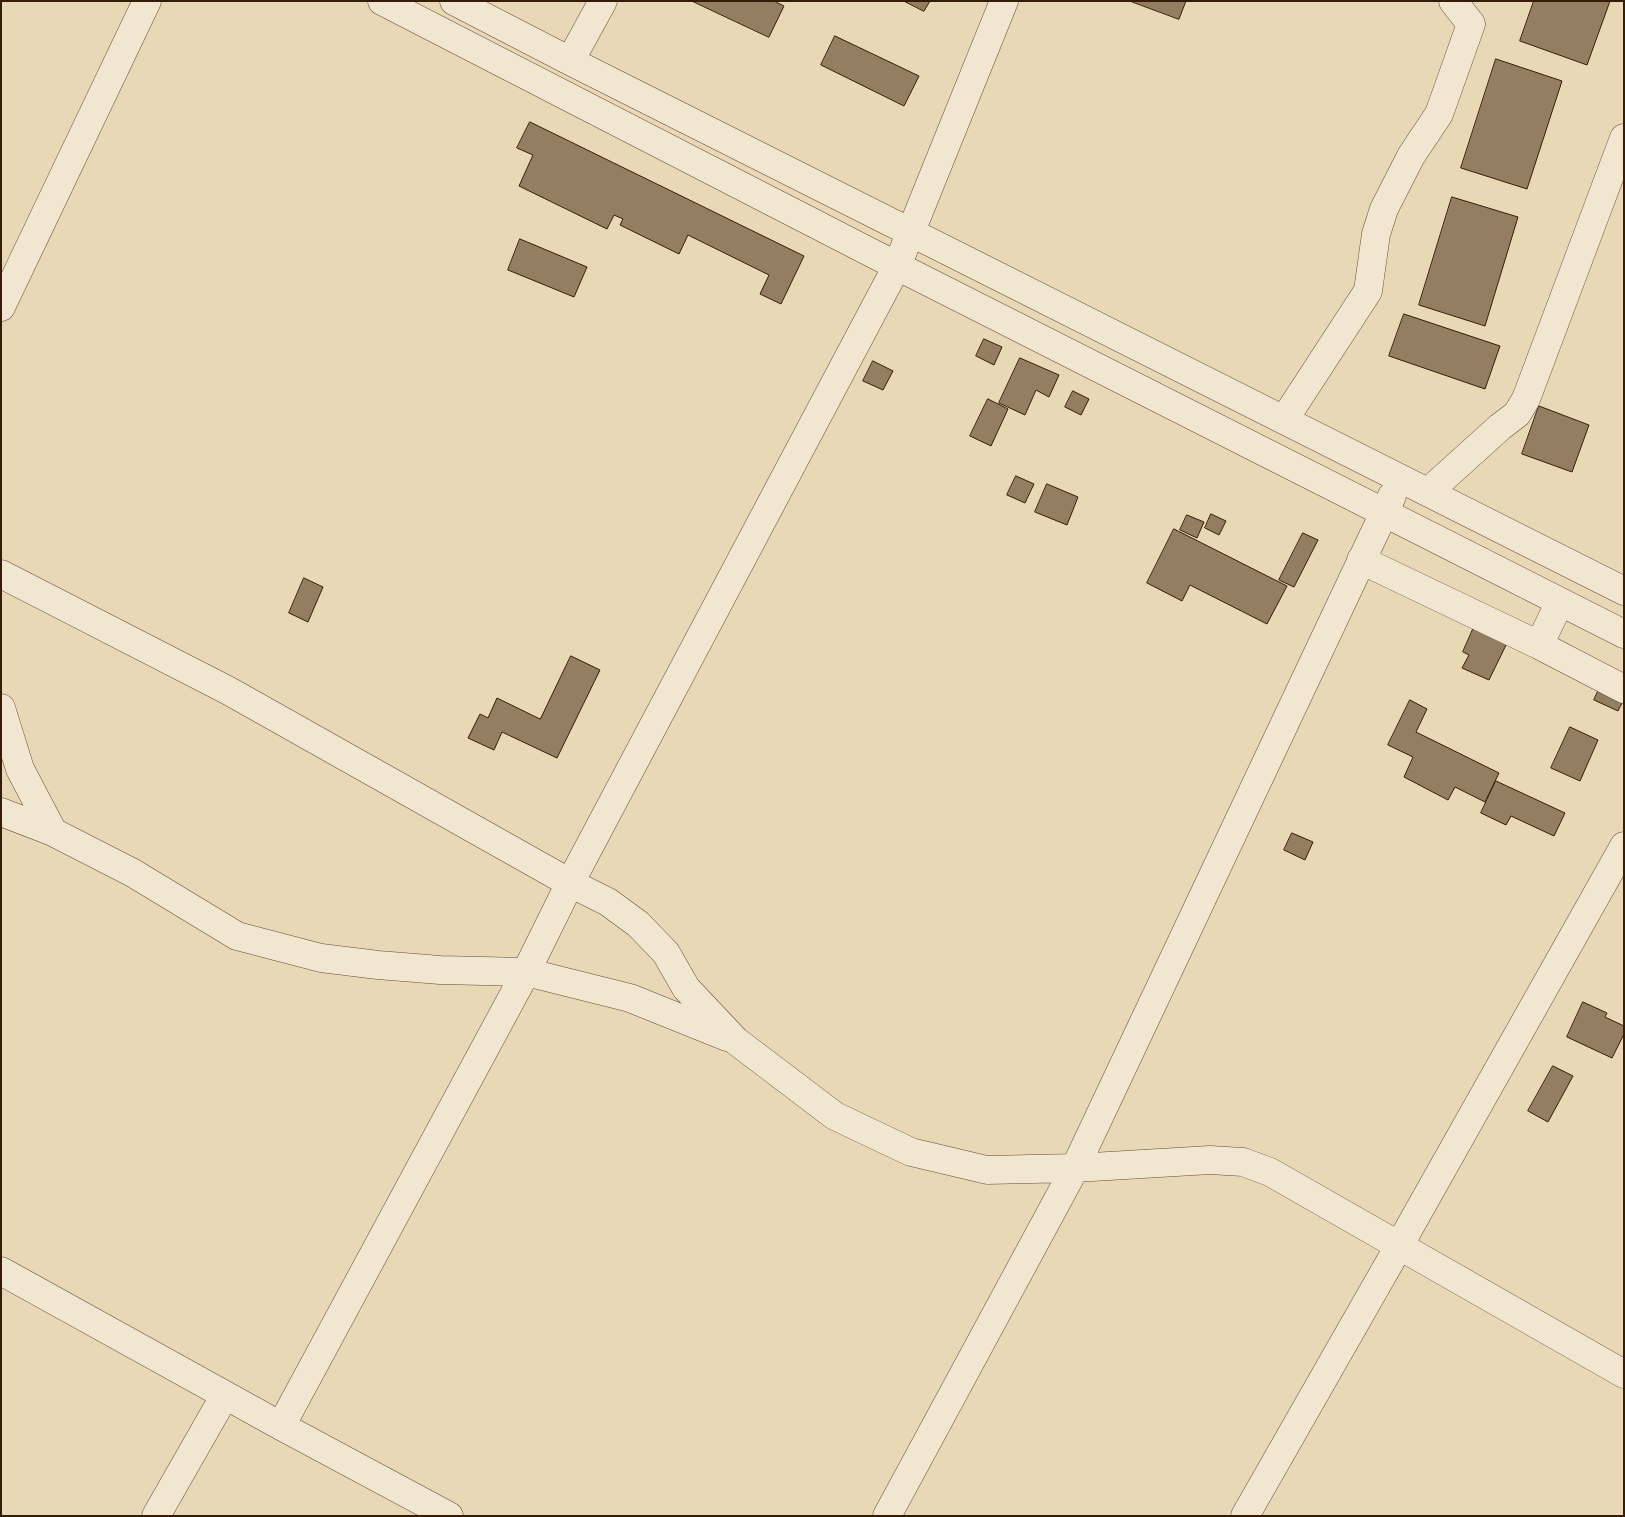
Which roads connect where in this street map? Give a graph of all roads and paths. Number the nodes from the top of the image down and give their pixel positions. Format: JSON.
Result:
{"nodes":[{"id":1,"x":147,"y":1,"type":"edge"},
{"id":2,"x":382,"y":1,"type":"edge"},
{"id":3,"x":454,"y":1,"type":"edge"},
{"id":4,"x":603,"y":1,"type":"edge"},
{"id":5,"x":1004,"y":1,"type":"edge"},
{"id":6,"x":1453,"y":1,"type":"edge"},
{"id":7,"x":570,"y":61,"type":"junction"},
{"id":8,"x":1624,"y":138,"type":"edge"},
{"id":9,"x":912,"y":232,"type":"junction"},
{"id":10,"x":897,"y":266,"type":"junction"},
{"id":11,"x":1,"y":307,"type":"edge"},
{"id":12,"x":1284,"y":420,"type":"junction"},
{"id":13,"x":1401,"y":479,"type":"junction"},
{"id":14,"x":1428,"y":492,"type":"junction"},
{"id":15,"x":1384,"y":511,"type":"junction"},
{"id":16,"x":1361,"y":560,"type":"junction"},
{"id":17,"x":1,"y":574,"type":"edge"},
{"id":18,"x":1624,"y":591,"type":"edge"},
{"id":19,"x":1560,"y":602,"type":"junction"},
{"id":20,"x":1624,"y":634,"type":"edge"},
{"id":21,"x":1539,"y":645,"type":"junction"},
{"id":22,"x":1624,"y":689,"type":"edge"},
{"id":23,"x":1,"y":708,"type":"edge"},
{"id":24,"x":1,"y":812,"type":"edge"},
{"id":25,"x":53,"y":832,"type":"junction"},
{"id":26,"x":1624,"y":846,"type":"edge"},
{"id":27,"x":570,"y":882,"type":"junction"},
{"id":28,"x":526,"y":972,"type":"junction"},
{"id":29,"x":736,"y":1041,"type":"junction"},
{"id":30,"x":1075,"y":1168,"type":"junction"},
{"id":31,"x":1399,"y":1246,"type":"junction"},
{"id":32,"x":1,"y":1271,"type":"edge"},
{"id":33,"x":1624,"y":1374,"type":"edge"},
{"id":34,"x":224,"y":1395,"type":"junction"},
{"id":35,"x":281,"y":1426,"type":"junction"},
{"id":36,"x":156,"y":1516,"type":"edge"},
{"id":37,"x":449,"y":1516,"type":"edge"},
{"id":38,"x":887,"y":1516,"type":"edge"},
{"id":39,"x":1245,"y":1516,"type":"edge"}],
"edges":[{"from":1,"to":11,"type":"street"},
{"from":2,"to":10,"type":"street"},
{"from":3,"to":7,"type":"street"},
{"from":4,"to":7,"type":"street"},
{"from":5,"to":9,"type":"street"},
{"from":6,"to":12,"type":"street"},
{"from":7,"to":9,"type":"street"},
{"from":8,"to":14,"type":"street"},
{"from":9,"to":10,"type":"street"},
{"from":9,"to":12,"type":"street"},
{"from":10,"to":15,"type":"street"},
{"from":10,"to":27,"type":"street"},
{"from":12,"to":13,"type":"street"},
{"from":13,"to":14,"type":"street"},
{"from":13,"to":15,"type":"street"},
{"from":14,"to":18,"type":"street"},
{"from":15,"to":16,"type":"street"},
{"from":15,"to":19,"type":"street"},
{"from":16,"to":21,"type":"street"},
{"from":16,"to":30,"type":"street"},
{"from":17,"to":27,"type":"street"},
{"from":19,"to":20,"type":"street"},
{"from":19,"to":21,"type":"street"},
{"from":21,"to":22,"type":"street"},
{"from":23,"to":25,"type":"street"},
{"from":24,"to":25,"type":"street"},
{"from":25,"to":28,"type":"street"},
{"from":26,"to":31,"type":"street"},
{"from":27,"to":28,"type":"street"},
{"from":27,"to":29,"type":"street"},
{"from":28,"to":29,"type":"street"},
{"from":28,"to":35,"type":"street"},
{"from":29,"to":30,"type":"street"},
{"from":30,"to":31,"type":"street"},
{"from":30,"to":38,"type":"street"},
{"from":31,"to":33,"type":"street"},
{"from":31,"to":39,"type":"street"},
{"from":32,"to":34,"type":"street"},
{"from":34,"to":35,"type":"street"},
{"from":34,"to":36,"type":"street"},
{"from":35,"to":37,"type":"street"}]}
